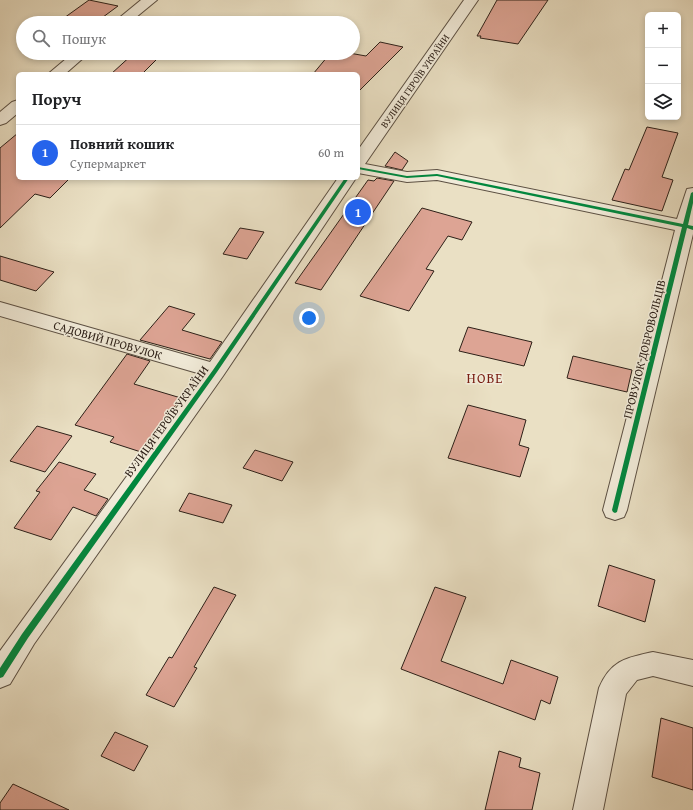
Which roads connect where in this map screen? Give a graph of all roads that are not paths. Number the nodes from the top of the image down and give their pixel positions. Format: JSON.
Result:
{"nodes":[{"id":1,"x":150,"y":0,"type":"edge"},
{"id":2,"x":471,"y":0,"type":"edge"},
{"id":3,"x":129,"y":16,"type":"edge"},
{"id":4,"x":73,"y":60,"type":"edge"},
{"id":5,"x":58,"y":72,"type":"edge"},
{"id":6,"x":16,"y":107,"type":"edge"},
{"id":7,"x":0,"y":120,"type":"edge"},
{"id":8,"x":360,"y":159,"type":"edge"},
{"id":9,"x":360,"y":168,"type":"edge"},
{"id":10,"x":346,"y":180,"type":"edge"},
{"id":11,"x":693,"y":193,"type":"edge"},
{"id":12,"x":689,"y":227,"type":"edge"},
{"id":13,"x":0,"y":309,"type":"edge"},
{"id":14,"x":215,"y":371,"type":"junction"},
{"id":15,"x":615,"y":510,"type":"dead end"},
{"id":16,"x":693,"y":673,"type":"edge"},
{"id":17,"x":0,"y":675,"type":"edge"},
{"id":18,"x":588,"y":810,"type":"edge"}],
"edges":[{"from":1,"to":3,"type":"street"},
{"from":2,"to":8,"type":"street","name":"ВУЛИЦЯ ГЕРОЇВ УКРАЇНИ"},
{"from":4,"to":5,"type":"street"},
{"from":6,"to":7,"type":"street"},
{"from":9,"to":12,"type":"street"},
{"from":10,"to":14,"type":"street","name":"ВУЛИЦЯ ГЕРОЇВ УКРАЇНИ"},
{"from":11,"to":12,"type":"street","name":"ПРОВУЛОК ДОБРОВОЛЬЦІВ"},
{"from":12,"to":15,"type":"street","name":"ПРОВУЛОК ДОБРОВОЛЬЦІВ"},
{"from":13,"to":14,"type":"street","name":"САДОВИЙ ПРОВУЛОК"},
{"from":14,"to":17,"type":"street","name":"ВУЛИЦЯ ГЕРОЇВ УКРАЇНИ"},
{"from":16,"to":18,"type":"street"}]}
